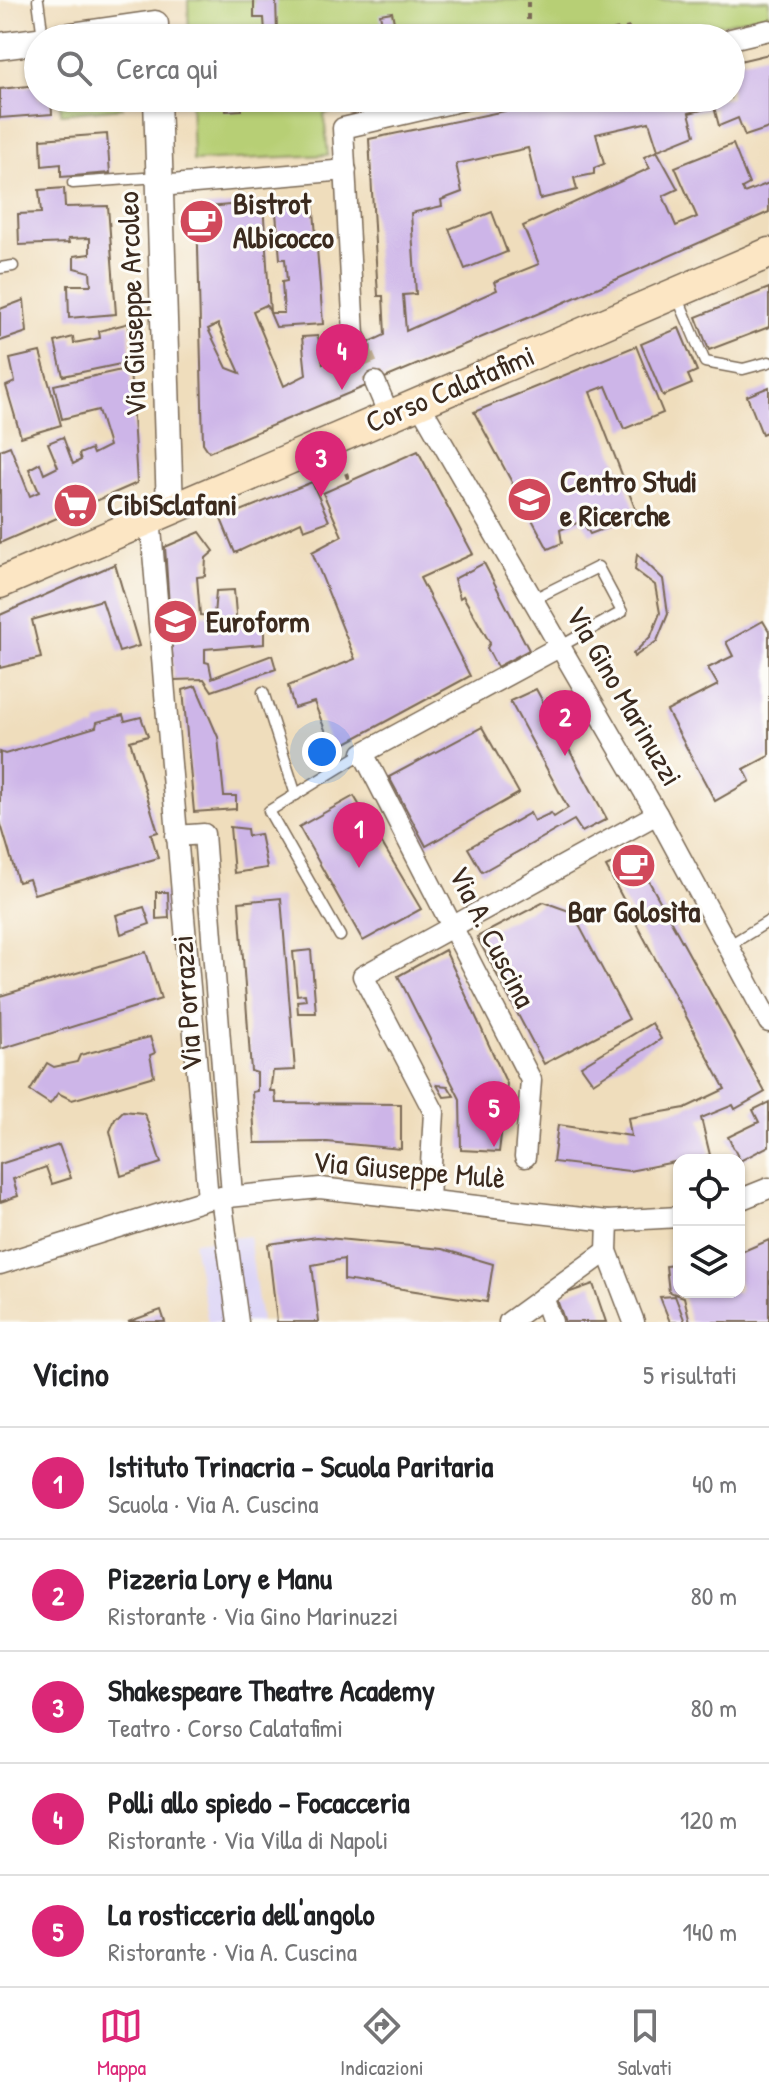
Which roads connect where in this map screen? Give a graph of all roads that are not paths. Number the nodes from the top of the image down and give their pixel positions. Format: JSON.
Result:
{"nodes":[{"id":1,"x":38,"y":0,"type":"edge"},
{"id":2,"x":40,"y":24,"type":"edge"},
{"id":3,"x":769,"y":30,"type":"edge"},
{"id":4,"x":745,"y":36,"type":"edge"},
{"id":5,"x":24,"y":42,"type":"edge"},
{"id":6,"x":0,"y":46,"type":"edge"},
{"id":7,"x":158,"y":112,"type":"edge"},
{"id":8,"x":385,"y":112,"type":"edge"},
{"id":9,"x":346,"y":170,"type":"junction"},
{"id":10,"x":160,"y":182,"type":"junction"},
{"id":11,"x":73,"y":183,"type":"dead end"},
{"id":12,"x":769,"y":253,"type":"edge"},
{"id":13,"x":13,"y":266,"type":"dead end"},
{"id":14,"x":0,"y":268,"type":"edge"},
{"id":15,"x":675,"y":293,"type":"junction"},
{"id":16,"x":360,"y":347,"type":"tunnel mouth"},
{"id":17,"x":769,"y":362,"type":"edge"},
{"id":18,"x":375,"y":382,"type":"tunnel mouth"},
{"id":19,"x":419,"y":403,"type":"junction"},
{"id":20,"x":389,"y":415,"type":"junction"},
{"id":21,"x":160,"y":513,"type":"junction"},
{"id":22,"x":0,"y":583,"type":"edge"},
{"id":23,"x":534,"y":599,"type":"junction"},
{"id":24,"x":561,"y":646,"type":"junction"},
{"id":25,"x":263,"y":692,"type":"dead end"},
{"id":26,"x":363,"y":753,"type":"junction"},
{"id":27,"x":296,"y":795,"type":"junction"},
{"id":28,"x":657,"y":814,"type":"junction"},
{"id":29,"x":176,"y":836,"type":"junction"},
{"id":30,"x":769,"y":921,"type":"edge"},
{"id":31,"x":453,"y":924,"type":"junction"},
{"id":32,"x":340,"y":936,"type":"dead end"},
{"id":33,"x":728,"y":946,"type":"junction"},
{"id":34,"x":769,"y":1022,"type":"edge"},
{"id":35,"x":525,"y":1157,"type":"dead end"},
{"id":36,"x":769,"y":1188,"type":"edge"},
{"id":37,"x":220,"y":1197,"type":"junction"},
{"id":38,"x":745,"y":1198,"type":"edge"},
{"id":39,"x":429,"y":1199,"type":"junction"},
{"id":40,"x":673,"y":1217,"type":"edge"},
{"id":41,"x":608,"y":1221,"type":"junction"},
{"id":42,"x":607,"y":1251,"type":"junction"},
{"id":43,"x":0,"y":1264,"type":"edge"},
{"id":44,"x":543,"y":1297,"type":"junction"},
{"id":45,"x":238,"y":1322,"type":"edge"},
{"id":46,"x":509,"y":1322,"type":"edge"},
{"id":47,"x":552,"y":1322,"type":"edge"},
{"id":48,"x":634,"y":1322,"type":"edge"}],
"edges":[{"from":1,"to":2,"type":"lane"},
{"from":3,"to":4,"type":"street"},
{"from":5,"to":6,"type":"street"},
{"from":7,"to":10,"type":"street","name":"Via Giuseppe Arcoleo"},
{"from":8,"to":9,"type":"street"},
{"from":9,"to":10,"type":"street"},
{"from":9,"to":16,"type":"street"},
{"from":10,"to":11,"type":"lane"},
{"from":10,"to":21,"type":"street","name":"Via Giuseppe Arcoleo"},
{"from":12,"to":15,"type":"main road","name":"Corso Calatafimi"},
{"from":13,"to":14,"type":"lane"},
{"from":15,"to":17,"type":"lane"},
{"from":15,"to":19,"type":"main road","name":"Corso Calatafimi"},
{"from":18,"to":20,"type":"street"},
{"from":19,"to":20,"type":"main road","name":"Corso Calatafimi"},
{"from":19,"to":23,"type":"street","name":"Via Gino Marinuzzi"},
{"from":20,"to":21,"type":"main road","name":"Corso Calatafimi"},
{"from":21,"to":22,"type":"main road","name":"Corso Calatafimi"},
{"from":21,"to":29,"type":"street","name":"Via Porrazzi"},
{"from":23,"to":24,"type":"street","name":"Via Gino Marinuzzi"},
{"from":23,"to":24,"type":"lane"},
{"from":24,"to":26,"type":"street"},
{"from":24,"to":28,"type":"street","name":"Via Gino Marinuzzi"},
{"from":25,"to":27,"type":"lane"},
{"from":26,"to":27,"type":"lane"},
{"from":26,"to":31,"type":"street","name":"Via A. Cuscina"},
{"from":27,"to":32,"type":"lane"},
{"from":28,"to":31,"type":"street"},
{"from":28,"to":33,"type":"street","name":"Via Gino Marinuzzi"},
{"from":29,"to":37,"type":"street","name":"Via Porrazzi"},
{"from":29,"to":37,"type":"street","name":"Via Porrazzi"},
{"from":30,"to":33,"type":"lane"},
{"from":31,"to":35,"type":"street","name":"Via A. Cuscina"},
{"from":31,"to":39,"type":"street"},
{"from":33,"to":34,"type":"street","name":"Via Gino Marinuzzi"},
{"from":36,"to":38,"type":"street"},
{"from":37,"to":39,"type":"street","name":"Via Giuseppe Mulè"},
{"from":37,"to":43,"type":"street","name":"Via Giuseppe Mulè"},
{"from":37,"to":45,"type":"street"},
{"from":39,"to":41,"type":"street","name":"Via Giuseppe Mulè"},
{"from":40,"to":41,"type":"street","name":"Via Giuseppe Mulè"},
{"from":41,"to":42,"type":"street"},
{"from":42,"to":44,"type":"street"},
{"from":42,"to":48,"type":"street"},
{"from":44,"to":46,"type":"street"},
{"from":44,"to":47,"type":"street"}]}
